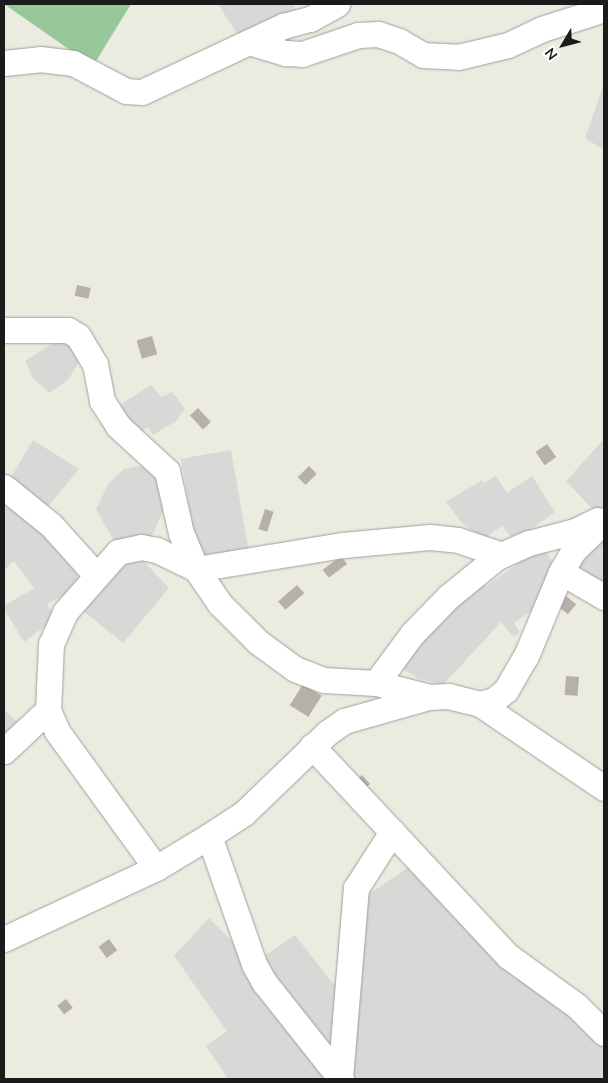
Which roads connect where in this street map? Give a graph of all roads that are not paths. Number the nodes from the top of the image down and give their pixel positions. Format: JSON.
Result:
{"nodes":[{"id":1,"x":337,"y":4,"type":"edge"},
{"id":2,"x":604,"y":9,"type":"edge"},
{"id":3,"x":249,"y":42,"type":"junction"},
{"id":4,"x":4,"y":63,"type":"edge"},
{"id":5,"x":4,"y":330,"type":"edge"},
{"id":6,"x":4,"y":487,"type":"edge"},
{"id":7,"x":604,"y":516,"type":"edge"},
{"id":8,"x":604,"y":521,"type":"edge"},
{"id":9,"x":502,"y":554,"type":"junction"},
{"id":10,"x":196,"y":568,"type":"junction"},
{"id":11,"x":561,"y":572,"type":"junction"},
{"id":12,"x":96,"y":575,"type":"junction"},
{"id":13,"x":604,"y":597,"type":"edge"},
{"id":14,"x":376,"y":683,"type":"junction"},
{"id":15,"x":429,"y":697,"type":"junction"},
{"id":16,"x":480,"y":704,"type":"junction"},
{"id":17,"x":48,"y":710,"type":"junction"},
{"id":18,"x":312,"y":746,"type":"junction"},
{"id":19,"x":4,"y":751,"type":"edge"},
{"id":20,"x":604,"y":788,"type":"edge"},
{"id":21,"x":392,"y":832,"type":"junction"},
{"id":22,"x":209,"y":836,"type":"junction"},
{"id":23,"x":156,"y":868,"type":"junction"},
{"id":24,"x":4,"y":939,"type":"edge"},
{"id":25,"x":604,"y":1033,"type":"edge"},
{"id":26,"x":341,"y":1079,"type":"edge"}],
"edges":[{"from":1,"to":3,"type":"street"},
{"from":2,"to":3,"type":"street"},
{"from":3,"to":4,"type":"street"},
{"from":5,"to":10,"type":"street"},
{"from":6,"to":12,"type":"street"},
{"from":7,"to":9,"type":"street"},
{"from":8,"to":11,"type":"street"},
{"from":9,"to":10,"type":"street"},
{"from":9,"to":14,"type":"street"},
{"from":10,"to":12,"type":"street"},
{"from":10,"to":14,"type":"street"},
{"from":11,"to":13,"type":"street"},
{"from":11,"to":16,"type":"street"},
{"from":12,"to":17,"type":"street"},
{"from":14,"to":15,"type":"street"},
{"from":15,"to":16,"type":"street"},
{"from":15,"to":18,"type":"street"},
{"from":16,"to":20,"type":"street"},
{"from":17,"to":19,"type":"street"},
{"from":17,"to":23,"type":"street"},
{"from":18,"to":21,"type":"street"},
{"from":18,"to":22,"type":"street"},
{"from":21,"to":25,"type":"street"},
{"from":21,"to":26,"type":"street"},
{"from":22,"to":23,"type":"street"},
{"from":22,"to":26,"type":"street"},
{"from":23,"to":24,"type":"street"}]}
